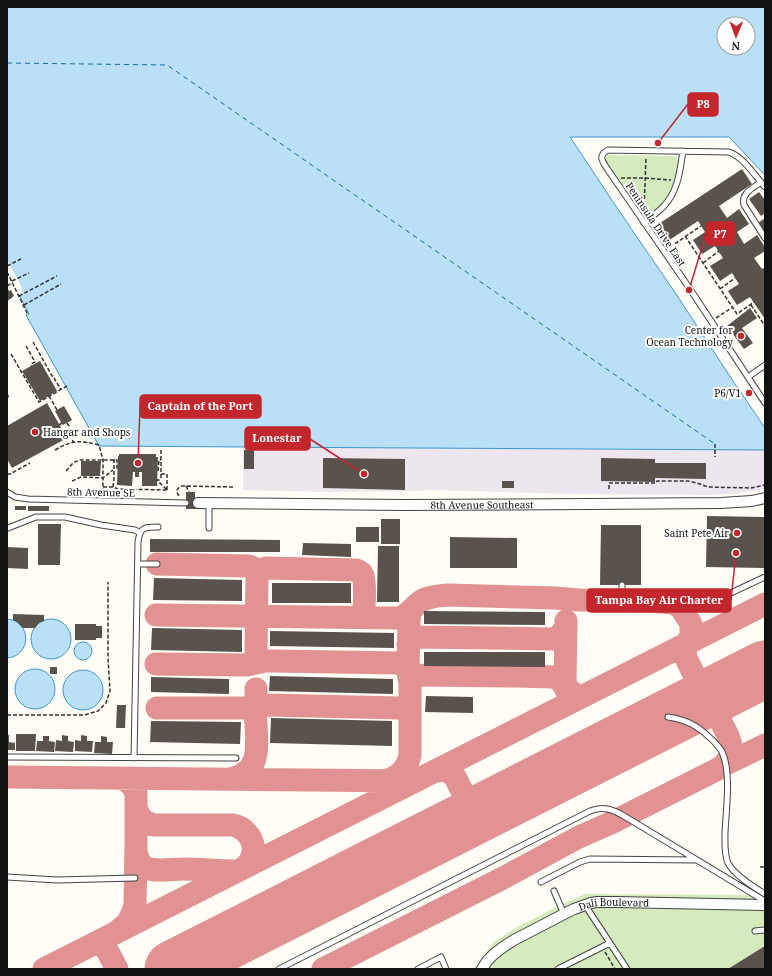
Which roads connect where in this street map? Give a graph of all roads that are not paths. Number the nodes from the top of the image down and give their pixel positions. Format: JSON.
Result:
{"nodes":[{"id":1,"x":683,"y":151,"type":"junction"},
{"id":2,"x":761,"y":182,"type":"junction"},
{"id":3,"x":765,"y":187,"type":"edge"},
{"id":4,"x":644,"y":223,"type":"junction"},
{"id":5,"x":765,"y":238,"type":"edge"},
{"id":6,"x":765,"y":365,"type":"edge"},
{"id":7,"x":748,"y":377,"type":"junction"},
{"id":8,"x":765,"y":402,"type":"edge"},
{"id":9,"x":7,"y":492,"type":"edge"},
{"id":10,"x":765,"y":498,"type":"edge"},
{"id":11,"x":186,"y":503,"type":"dead end"},
{"id":12,"x":198,"y":503,"type":"dead end"},
{"id":13,"x":209,"y":503,"type":"junction"},
{"id":14,"x":158,"y":527,"type":"dead end"},
{"id":15,"x":8,"y":528,"type":"dead end"},
{"id":16,"x":208,"y":528,"type":"dead end"},
{"id":17,"x":140,"y":533,"type":"junction"},
{"id":18,"x":138,"y":564,"type":"junction"},
{"id":19,"x":157,"y":564,"type":"dead end"},
{"id":20,"x":765,"y":577,"type":"edge"},
{"id":21,"x":622,"y":585,"type":"dead end"},
{"id":22,"x":668,"y":717,"type":"dead end"},
{"id":23,"x":7,"y":757,"type":"edge"},
{"id":24,"x":134,"y":758,"type":"junction"},
{"id":25,"x":236,"y":758,"type":"dead end"},
{"id":26,"x":697,"y":860,"type":"junction"},
{"id":27,"x":7,"y":877,"type":"edge"},
{"id":28,"x":135,"y":878,"type":"dead end"},
{"id":29,"x":541,"y":882,"type":"dead end"},
{"id":30,"x":554,"y":891,"type":"dead end"},
{"id":31,"x":765,"y":894,"type":"edge"},
{"id":32,"x":765,"y":901,"type":"edge"},
{"id":33,"x":585,"y":905,"type":"junction"},
{"id":34,"x":765,"y":905,"type":"edge"},
{"id":35,"x":564,"y":914,"type":"junction"},
{"id":36,"x":765,"y":930,"type":"edge"},
{"id":37,"x":755,"y":931,"type":"dead end"},
{"id":38,"x":610,"y":943,"type":"junction"},
{"id":39,"x":279,"y":969,"type":"edge"},
{"id":40,"x":418,"y":969,"type":"edge"},
{"id":41,"x":446,"y":969,"type":"edge"},
{"id":42,"x":482,"y":969,"type":"edge"},
{"id":43,"x":558,"y":969,"type":"edge"},
{"id":44,"x":627,"y":969,"type":"edge"}],
"edges":[{"from":1,"to":2,"type":"lane"},
{"from":1,"to":4,"type":"lane"},
{"from":1,"to":4,"type":"lane","name":"Peninsula Drive East"},
{"from":2,"to":3,"type":"lane"},
{"from":2,"to":5,"type":"lane"},
{"from":4,"to":7,"type":"lane","name":"Peninsula Drive East"},
{"from":6,"to":7,"type":"lane"},
{"from":7,"to":8,"type":"lane","name":"Peninsula Drive East"},
{"from":9,"to":11,"type":"lane","name":"8th Avenue SE"},
{"from":10,"to":13,"type":"street","name":"8th Avenue Southeast"},
{"from":12,"to":13,"type":"street","name":"8th Avenue Southeast"},
{"from":13,"to":16,"type":"lane"},
{"from":14,"to":17,"type":"lane"},
{"from":15,"to":17,"type":"lane"},
{"from":17,"to":18,"type":"lane"},
{"from":18,"to":19,"type":"lane"},
{"from":18,"to":24,"type":"lane"},
{"from":20,"to":21,"type":"lane"},
{"from":22,"to":31,"type":"lane"},
{"from":23,"to":24,"type":"lane"},
{"from":24,"to":25,"type":"lane"},
{"from":26,"to":29,"type":"lane"},
{"from":26,"to":32,"type":"lane"},
{"from":26,"to":39,"type":"lane"},
{"from":27,"to":28,"type":"lane"},
{"from":30,"to":35,"type":"lane"},
{"from":33,"to":34,"type":"street","name":"Dali Boulevard"},
{"from":33,"to":35,"type":"street","name":"Dali Boulevard"},
{"from":33,"to":38,"type":"lane"},
{"from":35,"to":42,"type":"street","name":"Dali Boulevard"},
{"from":36,"to":37,"type":"lane"},
{"from":38,"to":43,"type":"lane"},
{"from":38,"to":44,"type":"lane"},
{"from":40,"to":41,"type":"lane"}]}
